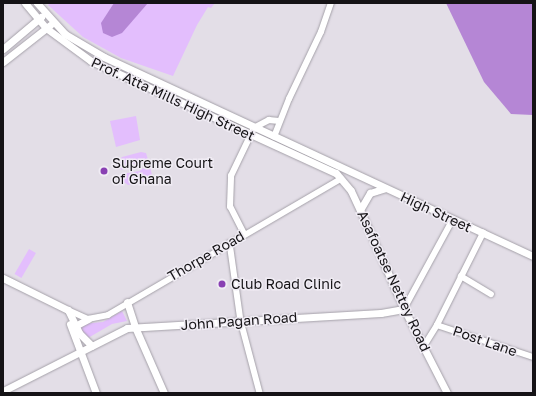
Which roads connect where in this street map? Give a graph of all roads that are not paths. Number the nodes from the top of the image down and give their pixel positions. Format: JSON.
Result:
{"nodes":[{"id":1,"x":25,"y":3,"type":"edge"},
{"id":2,"x":37,"y":3,"type":"edge"},
{"id":3,"x":331,"y":3,"type":"edge"},
{"id":4,"x":45,"y":13,"type":"junction"},
{"id":5,"x":38,"y":19,"type":"junction"},
{"id":6,"x":53,"y":22,"type":"junction"},
{"id":7,"x":46,"y":28,"type":"junction"},
{"id":8,"x":3,"y":49,"type":"edge"},
{"id":9,"x":3,"y":62,"type":"edge"},
{"id":10,"x":280,"y":121,"type":"junction"},
{"id":11,"x":253,"y":132,"type":"junction"},
{"id":12,"x":274,"y":137,"type":"junction"},
{"id":13,"x":340,"y":165,"type":"junction"},
{"id":14,"x":339,"y":176,"type":"junction"},
{"id":15,"x":385,"y":188,"type":"junction"},
{"id":16,"x":360,"y":210,"type":"junction"},
{"id":17,"x":453,"y":219,"type":"junction"},
{"id":18,"x":483,"y":233,"type":"junction"},
{"id":19,"x":244,"y":234,"type":"junction"},
{"id":20,"x":230,"y":243,"type":"junction"},
{"id":21,"x":533,"y":256,"type":"edge"},
{"id":22,"x":461,"y":276,"type":"junction"},
{"id":23,"x":3,"y":278,"type":"edge"},
{"id":24,"x":491,"y":294,"type":"dead end"},
{"id":25,"x":127,"y":302,"type":"junction"},
{"id":26,"x":65,"y":309,"type":"junction"},
{"id":27,"x":404,"y":309,"type":"junction"},
{"id":28,"x":88,"y":318,"type":"junction"},
{"id":29,"x":241,"y":321,"type":"junction"},
{"id":30,"x":437,"y":325,"type":"junction"},
{"id":31,"x":75,"y":326,"type":"junction"},
{"id":32,"x":134,"y":327,"type":"junction"},
{"id":33,"x":92,"y":346,"type":"junction"},
{"id":34,"x":424,"y":346,"type":"junction"},
{"id":35,"x":80,"y":353,"type":"junction"},
{"id":36,"x":533,"y":357,"type":"edge"},
{"id":37,"x":6,"y":391,"type":"edge"},
{"id":38,"x":96,"y":393,"type":"edge"},
{"id":39,"x":164,"y":393,"type":"edge"},
{"id":40,"x":260,"y":393,"type":"edge"},
{"id":41,"x":447,"y":393,"type":"edge"}],
"edges":[{"from":1,"to":5,"type":"main road","name":"Prof. Atta Mills High Street"},
{"from":2,"to":4,"type":"main road","name":"Prof. Atta Mills High Street"},
{"from":3,"to":10,"type":"street"},
{"from":4,"to":5,"type":"main road"},
{"from":4,"to":6,"type":"main road","name":"Prof. Atta Mills High Street"},
{"from":5,"to":7,"type":"main road","name":"Prof. Atta Mills High Street"},
{"from":5,"to":8,"type":"main road"},
{"from":6,"to":7,"type":"main road"},
{"from":6,"to":11,"type":"main road","name":"Prof. Atta Mills High Street"},
{"from":7,"to":9,"type":"main road"},
{"from":7,"to":11,"type":"main road","name":"Prof. Atta Mills High Street"},
{"from":10,"to":11,"type":"street"},
{"from":10,"to":12,"type":"street"},
{"from":11,"to":12,"type":"main road","name":"Prof. Atta Mills High Street"},
{"from":11,"to":14,"type":"main road","name":"Prof. Atta Mills High Street"},
{"from":11,"to":19,"type":"street"},
{"from":12,"to":13,"type":"main road","name":"Prof. Atta Mills High Street"},
{"from":13,"to":14,"type":"main road"},
{"from":13,"to":15,"type":"main road","name":"High Street"},
{"from":14,"to":16,"type":"main road","name":"Asafoatse Nettey Road"},
{"from":14,"to":19,"type":"street","name":"Thorpe Road"},
{"from":15,"to":16,"type":"main road"},
{"from":15,"to":17,"type":"main road","name":"High Street"},
{"from":16,"to":27,"type":"main road","name":"Asafoatse Nettey Road"},
{"from":17,"to":18,"type":"main road","name":"High Street"},
{"from":17,"to":27,"type":"street"},
{"from":18,"to":21,"type":"main road","name":"High Street"},
{"from":18,"to":22,"type":"street"},
{"from":19,"to":20,"type":"street","name":"Thorpe Road"},
{"from":20,"to":25,"type":"street","name":"Thorpe Road"},
{"from":20,"to":29,"type":"street"},
{"from":22,"to":24,"type":"street"},
{"from":22,"to":30,"type":"street"},
{"from":23,"to":26,"type":"main road"},
{"from":25,"to":28,"type":"street","name":"Thorpe Road"},
{"from":25,"to":32,"type":"main road"},
{"from":26,"to":28,"type":"street"},
{"from":26,"to":31,"type":"main road"},
{"from":26,"to":35,"type":"main road"},
{"from":27,"to":29,"type":"main road","name":"John Pagan Road"},
{"from":27,"to":34,"type":"main road","name":"Asafoatse Nettey Road"},
{"from":28,"to":31,"type":"main road"},
{"from":29,"to":32,"type":"main road","name":"John Pagan Road"},
{"from":29,"to":40,"type":"street"},
{"from":30,"to":34,"type":"street"},
{"from":30,"to":36,"type":"street","name":"Post Lane"},
{"from":31,"to":33,"type":"main road"},
{"from":32,"to":33,"type":"main road","name":"John Pagan Road"},
{"from":32,"to":39,"type":"main road"},
{"from":33,"to":35,"type":"main road","name":"John Pagan Road"},
{"from":34,"to":41,"type":"main road","name":"Asafoatse Nettey Road"},
{"from":35,"to":37,"type":"main road","name":"John Pagan Road"},
{"from":35,"to":38,"type":"main road"}]}
